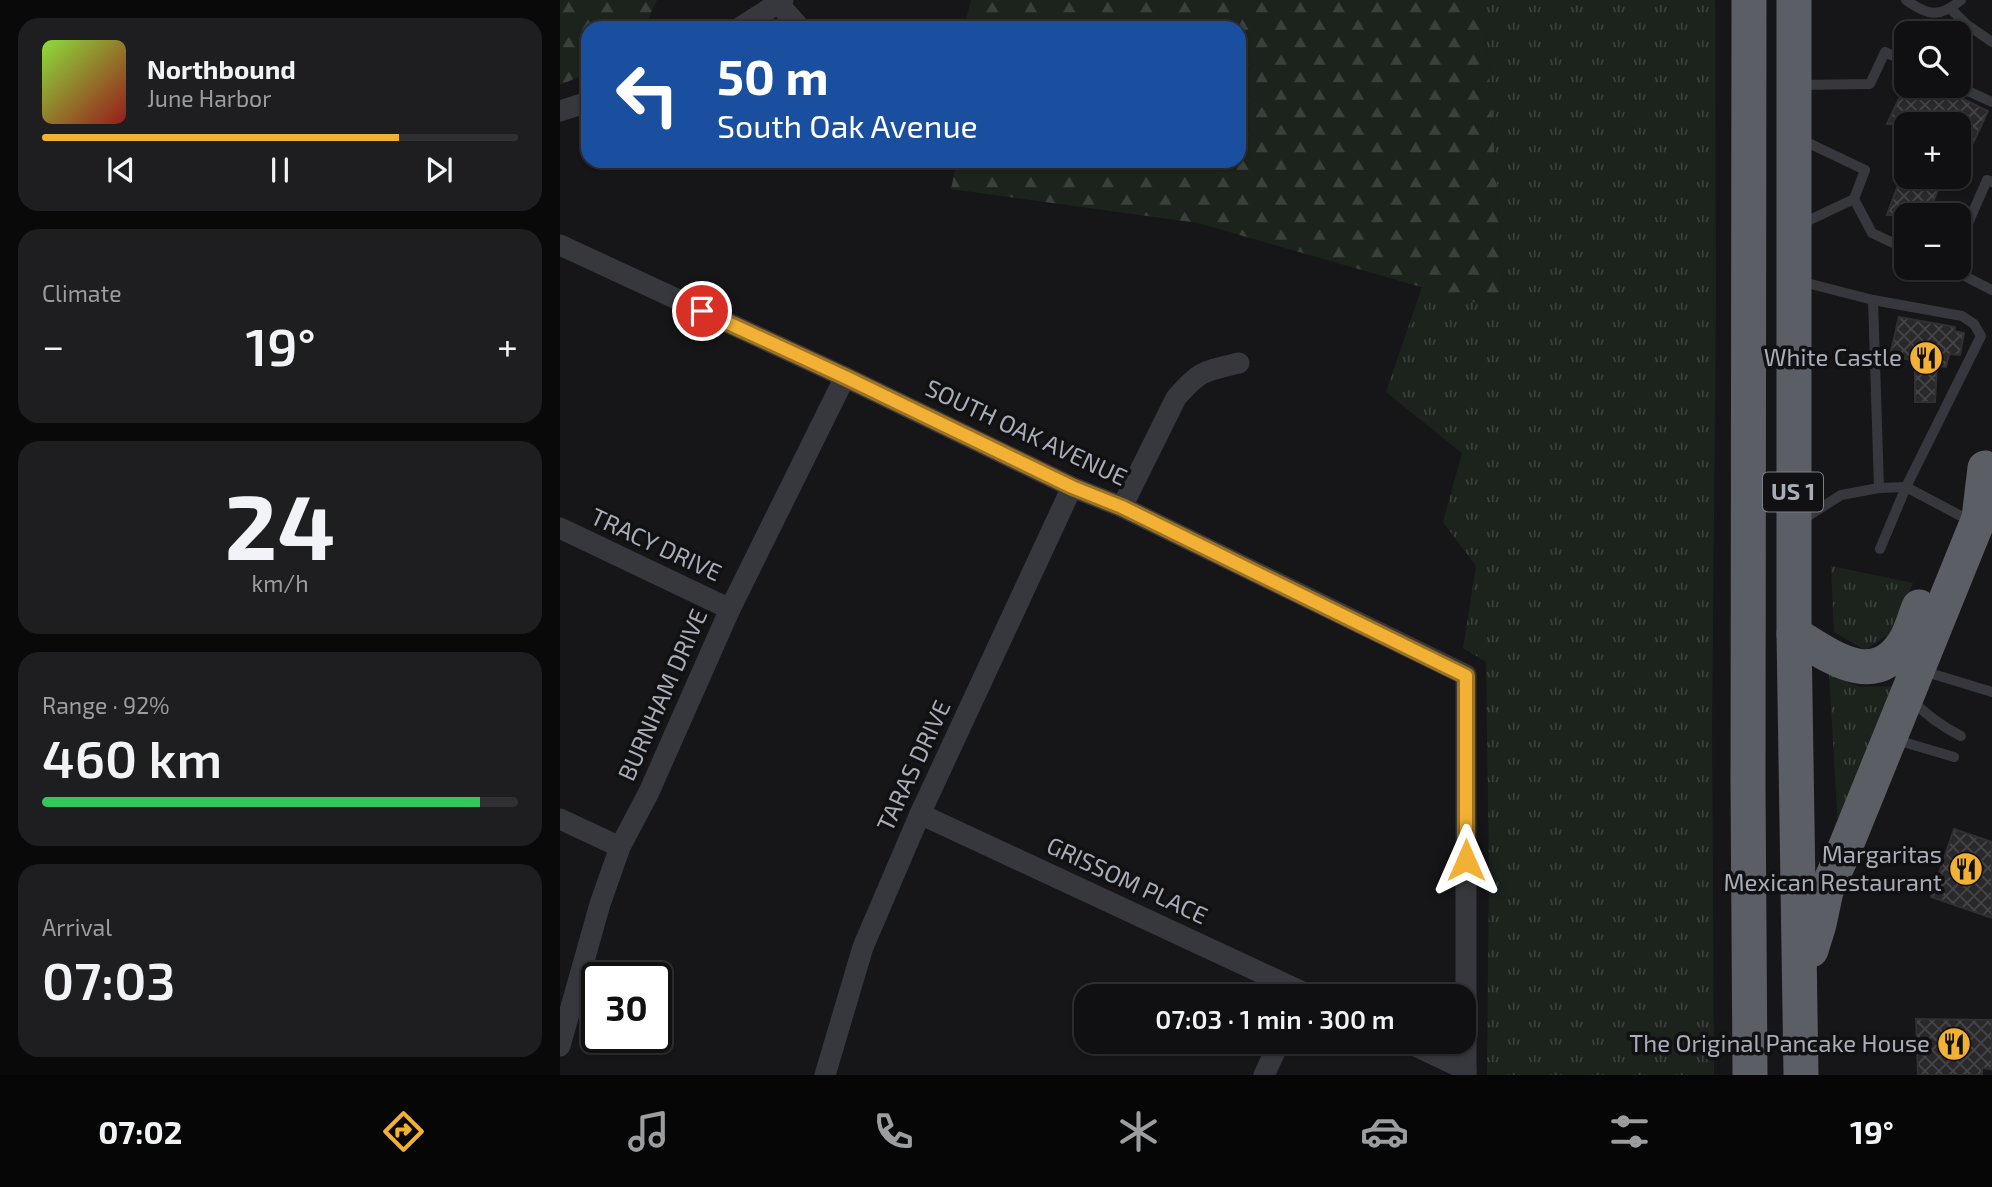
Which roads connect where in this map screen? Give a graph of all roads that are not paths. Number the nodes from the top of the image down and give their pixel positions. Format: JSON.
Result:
{"nodes":[{"id":1,"x":1794,"y":0,"type":"edge"},
{"id":2,"x":1906,"y":0,"type":"edge"},
{"id":3,"x":1961,"y":0,"type":"edge"},
{"id":4,"x":781,"y":2,"type":"edge"},
{"id":5,"x":1745,"y":8,"type":"edge"},
{"id":6,"x":1951,"y":9,"type":"junction"},
{"id":7,"x":750,"y":21,"type":"edge"},
{"id":8,"x":795,"y":21,"type":"edge"},
{"id":9,"x":1992,"y":42,"type":"edge"},
{"id":10,"x":1894,"y":56,"type":"edge"},
{"id":11,"x":1793,"y":85,"type":"junction"},
{"id":12,"x":1971,"y":92,"type":"edge"},
{"id":13,"x":1992,"y":102,"type":"edge"},
{"id":14,"x":581,"y":104,"type":"edge"},
{"id":15,"x":560,"y":111,"type":"edge"},
{"id":16,"x":1793,"y":135,"type":"junction"},
{"id":17,"x":1992,"y":182,"type":"edge"},
{"id":18,"x":1854,"y":199,"type":"junction"},
{"id":19,"x":1971,"y":216,"type":"edge"},
{"id":20,"x":1793,"y":227,"type":"junction"},
{"id":21,"x":1894,"y":243,"type":"edge"},
{"id":22,"x":560,"y":245,"type":"edge"},
{"id":23,"x":1793,"y":280,"type":"junction"},
{"id":24,"x":1971,"y":280,"type":"edge"},
{"id":25,"x":1992,"y":290,"type":"edge"},
{"id":26,"x":1873,"y":300,"type":"junction"},
{"id":27,"x":1239,"y":363,"type":"dead end"},
{"id":28,"x":845,"y":377,"type":"junction"},
{"id":29,"x":1989,"y":469,"type":"edge"},
{"id":30,"x":1072,"y":487,"type":"junction"},
{"id":31,"x":1906,"y":487,"type":"junction"},
{"id":32,"x":1879,"y":488,"type":"junction"},
{"id":33,"x":1122,"y":507,"type":"junction"},
{"id":34,"x":1959,"y":515,"type":"junction"},
{"id":35,"x":1793,"y":525,"type":"junction"},
{"id":36,"x":560,"y":528,"type":"edge"},
{"id":37,"x":1880,"y":549,"type":"dead end"},
{"id":38,"x":730,"y":609,"type":"junction"},
{"id":39,"x":1794,"y":634,"type":"junction"},
{"id":40,"x":1912,"y":682,"type":"junction"},
{"id":41,"x":1992,"y":692,"type":"edge"},
{"id":42,"x":1961,"y":736,"type":"dead end"},
{"id":43,"x":1890,"y":739,"type":"junction"},
{"id":44,"x":1954,"y":757,"type":"dead end"},
{"id":45,"x":920,"y":814,"type":"junction"},
{"id":46,"x":560,"y":819,"type":"edge"},
{"id":47,"x":620,"y":848,"type":"junction"},
{"id":48,"x":1284,"y":984,"type":"edge"},
{"id":49,"x":1800,"y":984,"type":"junction"},
{"id":50,"x":560,"y":1046,"type":"edge"},
{"id":51,"x":1274,"y":1054,"type":"edge"},
{"id":52,"x":1430,"y":1054,"type":"edge"},
{"id":53,"x":1466,"y":1073,"type":"edge"},
{"id":54,"x":825,"y":1075,"type":"edge"},
{"id":55,"x":1264,"y":1075,"type":"edge"},
{"id":56,"x":1750,"y":1075,"type":"edge"},
{"id":57,"x":1801,"y":1075,"type":"edge"}],
"edges":[{"from":1,"to":11,"type":"highway","number":"US 1"},
{"from":2,"to":6,"type":"lane"},
{"from":3,"to":6,"type":"lane"},
{"from":4,"to":7,"type":"street"},
{"from":4,"to":8,"type":"street"},
{"from":5,"to":56,"type":"highway","number":"US 1"},
{"from":6,"to":9,"type":"lane"},
{"from":10,"to":11,"type":"lane"},
{"from":11,"to":16,"type":"highway","number":"US 1"},
{"from":12,"to":13,"type":"lane"},
{"from":14,"to":15,"type":"street"},
{"from":16,"to":18,"type":"lane"},
{"from":16,"to":20,"type":"highway","number":"US 1"},
{"from":17,"to":19,"type":"lane"},
{"from":18,"to":20,"type":"lane"},
{"from":18,"to":21,"type":"lane"},
{"from":20,"to":23,"type":"highway","number":"US 1"},
{"from":22,"to":28,"type":"street","name":"SOUTH OAK AVENUE"},
{"from":23,"to":26,"type":"lane"},
{"from":23,"to":35,"type":"highway","number":"US 1"},
{"from":24,"to":25,"type":"lane"},
{"from":26,"to":31,"type":"lane"},
{"from":26,"to":32,"type":"lane"},
{"from":27,"to":33,"type":"street"},
{"from":28,"to":30,"type":"street","name":"SOUTH OAK AVENUE"},
{"from":28,"to":38,"type":"street","name":"BURNHAM DRIVE"},
{"from":29,"to":34,"type":"highway"},
{"from":29,"to":40,"type":"highway"},
{"from":30,"to":33,"type":"street","name":"SOUTH OAK AVENUE"},
{"from":30,"to":45,"type":"street","name":"TARAS DRIVE"},
{"from":31,"to":32,"type":"lane"},
{"from":31,"to":34,"type":"lane"},
{"from":31,"to":37,"type":"lane"},
{"from":32,"to":35,"type":"lane"},
{"from":33,"to":53,"type":"street","name":"SOUTH OAK AVENUE"},
{"from":34,"to":39,"type":"highway"},
{"from":35,"to":39,"type":"highway","number":"US 1"},
{"from":36,"to":38,"type":"street","name":"TRACY DRIVE"},
{"from":38,"to":47,"type":"street","name":"BURNHAM DRIVE"},
{"from":39,"to":49,"type":"highway","number":"US 1"},
{"from":40,"to":41,"type":"lane"},
{"from":40,"to":42,"type":"lane"},
{"from":40,"to":43,"type":"highway"},
{"from":43,"to":44,"type":"lane"},
{"from":43,"to":49,"type":"highway"},
{"from":45,"to":48,"type":"street","name":"GRISSOM PLACE"},
{"from":45,"to":54,"type":"street","name":"TARAS DRIVE"},
{"from":46,"to":47,"type":"street"},
{"from":47,"to":50,"type":"street","name":"BURNHAM DRIVE"},
{"from":49,"to":57,"type":"highway","number":"US 1"},
{"from":51,"to":55,"type":"street"},
{"from":52,"to":53,"type":"street"}]}
